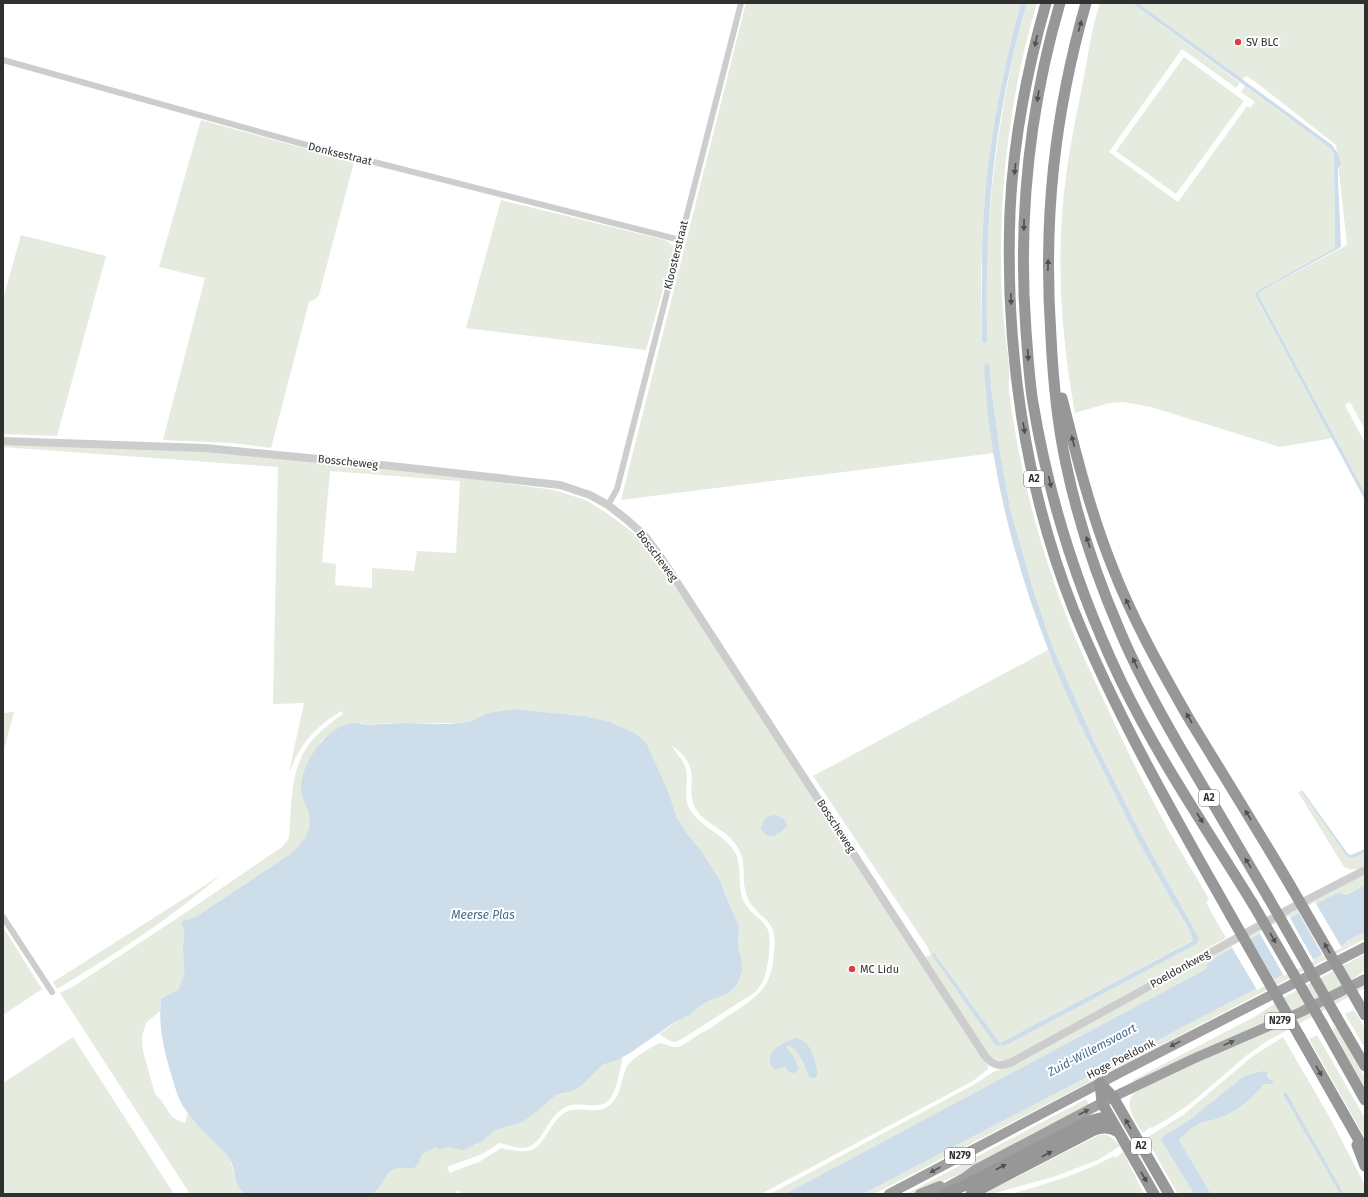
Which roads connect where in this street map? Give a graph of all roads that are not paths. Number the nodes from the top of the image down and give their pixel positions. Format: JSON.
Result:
{"nodes":[{"id":1,"x":741,"y":3,"type":"edge"},
{"id":2,"x":1046,"y":3,"type":"edge"},
{"id":3,"x":1060,"y":3,"type":"edge"},
{"id":4,"x":1086,"y":3,"type":"edge"},
{"id":5,"x":3,"y":60,"type":"edge"},
{"id":6,"x":680,"y":240,"type":"junction"},
{"id":7,"x":1052,"y":360,"type":"junction"},
{"id":8,"x":3,"y":441,"type":"edge"},
{"id":9,"x":608,"y":505,"type":"junction"},
{"id":10,"x":1365,"y":870,"type":"edge"},
{"id":11,"x":3,"y":917,"type":"edge"},
{"id":12,"x":1365,"y":947,"type":"edge"},
{"id":13,"x":1365,"y":979,"type":"edge"},
{"id":14,"x":52,"y":992,"type":"dead end"},
{"id":15,"x":1362,"y":1011,"type":"edge"},
{"id":16,"x":994,"y":1064,"type":"joint"},
{"id":17,"x":1365,"y":1066,"type":"edge"},
{"id":18,"x":1100,"y":1083,"type":"junction"},
{"id":19,"x":1113,"y":1097,"type":"junction"},
{"id":20,"x":1365,"y":1100,"type":"edge"},
{"id":21,"x":1102,"y":1103,"type":"junction"},
{"id":22,"x":1112,"y":1120,"type":"junction"},
{"id":23,"x":1349,"y":1124,"type":"junction"},
{"id":24,"x":1118,"y":1132,"type":"junction"},
{"id":25,"x":1365,"y":1151,"type":"edge"},
{"id":26,"x":1365,"y":1166,"type":"edge"},
{"id":27,"x":975,"y":1170,"type":"junction"},
{"id":28,"x":889,"y":1194,"type":"edge"},
{"id":29,"x":920,"y":1194,"type":"edge"},
{"id":30,"x":935,"y":1194,"type":"edge"},
{"id":31,"x":945,"y":1194,"type":"edge"},
{"id":32,"x":971,"y":1194,"type":"edge"},
{"id":33,"x":1154,"y":1194,"type":"edge"},
{"id":34,"x":1169,"y":1194,"type":"edge"}],
"edges":[{"from":1,"to":6,"type":"street","name":"Kloosterstraat"},
{"from":2,"to":23,"type":"highway","number":"A2","one_way":true,"bridge":true},
{"from":3,"to":20,"type":"highway","number":"A2","one_way":true,"bridge":true},
{"from":7,"to":4,"type":"highway","number":"A2","one_way":true},
{"from":5,"to":6,"type":"street","name":"Donksestraat"},
{"from":6,"to":9,"type":"street","name":"Kloosterstraat"},
{"from":15,"to":7,"type":"highway","number":"A2","one_way":true,"bridge":true},
{"from":17,"to":7,"type":"highway","number":"A2","one_way":true,"bridge":true},
{"from":8,"to":9,"type":"street","name":"Bosscheweg"},
{"from":9,"to":16,"type":"street","name":"Bosscheweg"},
{"from":10,"to":16,"type":"street","name":"Poeldonkweg"},
{"from":11,"to":14,"type":"street"},
{"from":12,"to":18,"type":"highway","name":"Hoge Poeldonk","number":"N279","one_way":true},
{"from":19,"to":13,"type":"highway","number":"N279","one_way":true},
{"from":18,"to":19,"type":"highway","number":"A2"},
{"from":18,"to":21,"type":"highway","number":"A2"},
{"from":18,"to":28,"type":"highway","name":"Hoge Poeldonk","number":"N279","one_way":true},
{"from":19,"to":21,"type":"highway","number":"N279"},
{"from":34,"to":19,"type":"highway","number":"A2","one_way":true},
{"from":21,"to":22,"type":"highway","number":"A2"},
{"from":27,"to":21,"type":"highway","number":"N279","one_way":true},
{"from":22,"to":24,"type":"highway","number":"A2"},
{"from":31,"to":22,"type":"highway","number":"N279","one_way":true},
{"from":23,"to":25,"type":"highway","number":"A2"},
{"from":23,"to":26,"type":"highway","number":"A2"},
{"from":32,"to":24,"type":"highway","one_way":true},
{"from":24,"to":33,"type":"highway","number":"A2","one_way":true},
{"from":27,"to":29,"type":"highway","number":"N279"},
{"from":27,"to":30,"type":"highway","number":"N279"}]}
